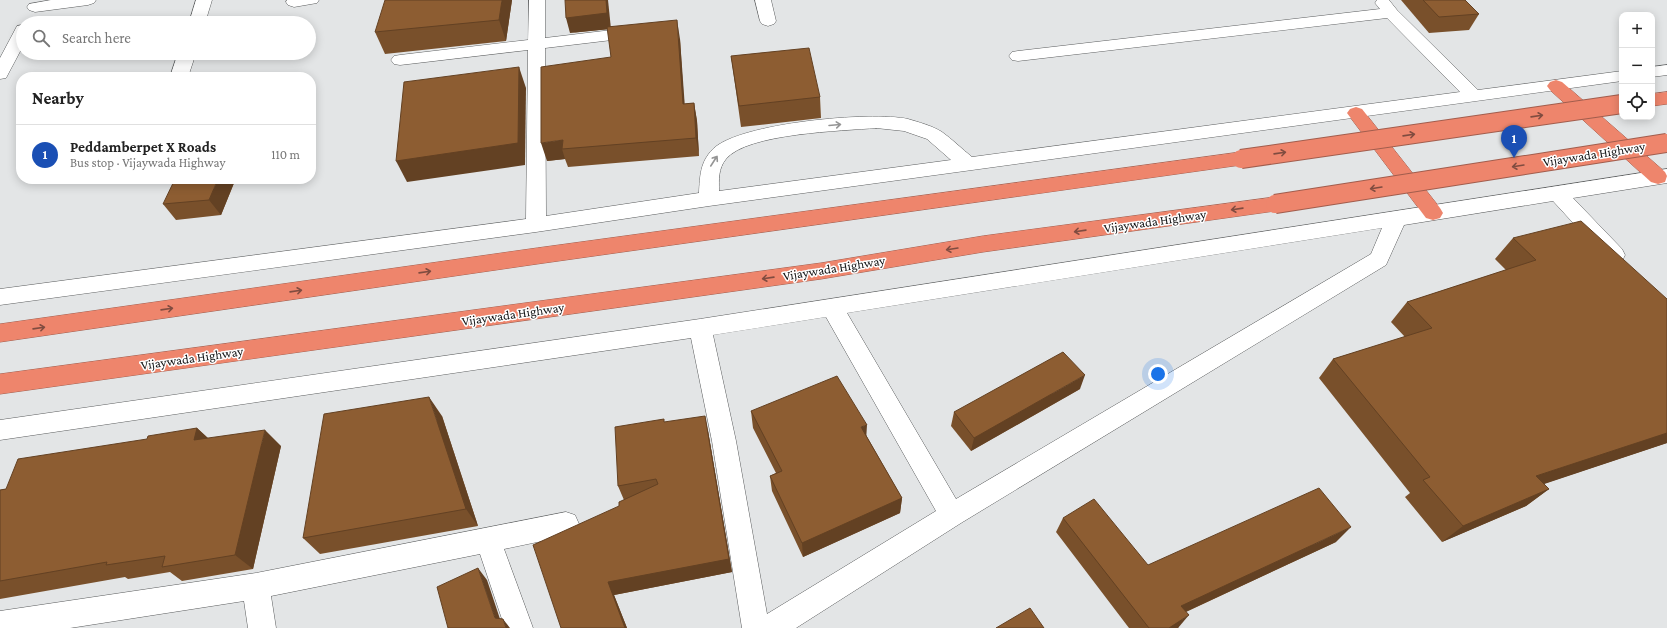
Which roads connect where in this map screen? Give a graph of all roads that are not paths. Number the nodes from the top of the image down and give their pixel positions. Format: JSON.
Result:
{"nodes":[{"id":1,"x":88,"y":0,"type":"edge"},
{"id":2,"x":204,"y":0,"type":"edge"},
{"id":3,"x":311,"y":0,"type":"edge"},
{"id":4,"x":537,"y":0,"type":"edge"},
{"id":5,"x":763,"y":0,"type":"edge"},
{"id":6,"x":294,"y":2,"type":"dead end"},
{"id":7,"x":36,"y":3,"type":"edge"},
{"id":8,"x":1386,"y":7,"type":"edge"},
{"id":9,"x":30,"y":16,"type":"edge"},
{"id":10,"x":199,"y":16,"type":"edge"},
{"id":11,"x":768,"y":21,"type":"dead end"},
{"id":12,"x":653,"y":30,"type":"edge"},
{"id":13,"x":16,"y":43,"type":"edge"},
{"id":14,"x":538,"y":43,"type":"junction"},
{"id":15,"x":1018,"y":56,"type":"dead end"},
{"id":16,"x":185,"y":60,"type":"edge"},
{"id":17,"x":400,"y":60,"type":"dead end"},
{"id":18,"x":1667,"y":70,"type":"edge"},
{"id":19,"x":181,"y":72,"type":"edge"},
{"id":20,"x":1655,"y":72,"type":"edge"},
{"id":21,"x":0,"y":74,"type":"edge"},
{"id":22,"x":1619,"y":76,"type":"edge"},
{"id":23,"x":1556,"y":86,"type":"junction"},
{"id":24,"x":1475,"y":97,"type":"junction"},
{"id":25,"x":1667,"y":98,"type":"edge"},
{"id":26,"x":1655,"y":100,"type":"edge"},
{"id":27,"x":1619,"y":104,"type":"edge"},
{"id":28,"x":1356,"y":113,"type":"junction"},
{"id":29,"x":1667,"y":143,"type":"edge"},
{"id":30,"x":969,"y":165,"type":"junction"},
{"id":31,"x":1663,"y":177,"type":"edge"},
{"id":32,"x":1557,"y":193,"type":"junction"},
{"id":33,"x":709,"y":199,"type":"junction"},
{"id":34,"x":1433,"y":213,"type":"junction"},
{"id":35,"x":1397,"y":218,"type":"junction"},
{"id":36,"x":536,"y":225,"type":"junction"},
{"id":37,"x":1625,"y":267,"type":"edge"},
{"id":38,"x":0,"y":297,"type":"edge"},
{"id":39,"x":832,"y":307,"type":"junction"},
{"id":40,"x":700,"y":328,"type":"junction"},
{"id":41,"x":0,"y":333,"type":"edge"},
{"id":42,"x":0,"y":384,"type":"edge"},
{"id":43,"x":0,"y":430,"type":"edge"},
{"id":44,"x":952,"y":515,"type":"junction"},
{"id":45,"x":566,"y":524,"type":"dead end"},
{"id":46,"x":488,"y":540,"type":"junction"},
{"id":47,"x":256,"y":586,"type":"junction"},
{"id":48,"x":10,"y":625,"type":"edge"},
{"id":49,"x":262,"y":628,"type":"edge"},
{"id":50,"x":519,"y":628,"type":"edge"},
{"id":51,"x":756,"y":628,"type":"edge"},
{"id":52,"x":770,"y":628,"type":"edge"}],
"edges":[{"from":1,"to":7,"type":"street"},
{"from":2,"to":10,"type":"street"},
{"from":3,"to":6,"type":"street"},
{"from":4,"to":14,"type":"street"},
{"from":5,"to":11,"type":"street"},
{"from":7,"to":9,"type":"street"},
{"from":8,"to":15,"type":"street"},
{"from":8,"to":24,"type":"street"},
{"from":12,"to":14,"type":"street"},
{"from":13,"to":21,"type":"street"},
{"from":14,"to":17,"type":"street"},
{"from":14,"to":36,"type":"street"},
{"from":16,"to":19,"type":"street"},
{"from":18,"to":20,"type":"street"},
{"from":22,"to":23,"type":"street"},
{"from":23,"to":24,"type":"street"},
{"from":23,"to":31,"type":"highway"},
{"from":24,"to":28,"type":"street"},
{"from":25,"to":26,"type":"highway"},
{"from":41,"to":27,"type":"highway","one_way":true,"bridge":true},
{"from":28,"to":30,"type":"street"},
{"from":28,"to":34,"type":"highway"},
{"from":29,"to":42,"type":"highway","name":"Vijaywada Highway","one_way":true,"bridge":true},
{"from":30,"to":33,"type":"street"},
{"from":33,"to":30,"type":"street","one_way":true},
{"from":31,"to":32,"type":"street"},
{"from":32,"to":34,"type":"street"},
{"from":32,"to":37,"type":"street"},
{"from":33,"to":36,"type":"street"},
{"from":34,"to":35,"type":"street"},
{"from":35,"to":39,"type":"street"},
{"from":35,"to":44,"type":"street"},
{"from":36,"to":38,"type":"street"},
{"from":39,"to":40,"type":"street"},
{"from":39,"to":44,"type":"street"},
{"from":40,"to":43,"type":"street"},
{"from":40,"to":51,"type":"street"},
{"from":44,"to":52,"type":"street"},
{"from":45,"to":46,"type":"street"},
{"from":46,"to":47,"type":"street"},
{"from":46,"to":50,"type":"street"},
{"from":47,"to":48,"type":"street"},
{"from":47,"to":49,"type":"street"}]}
